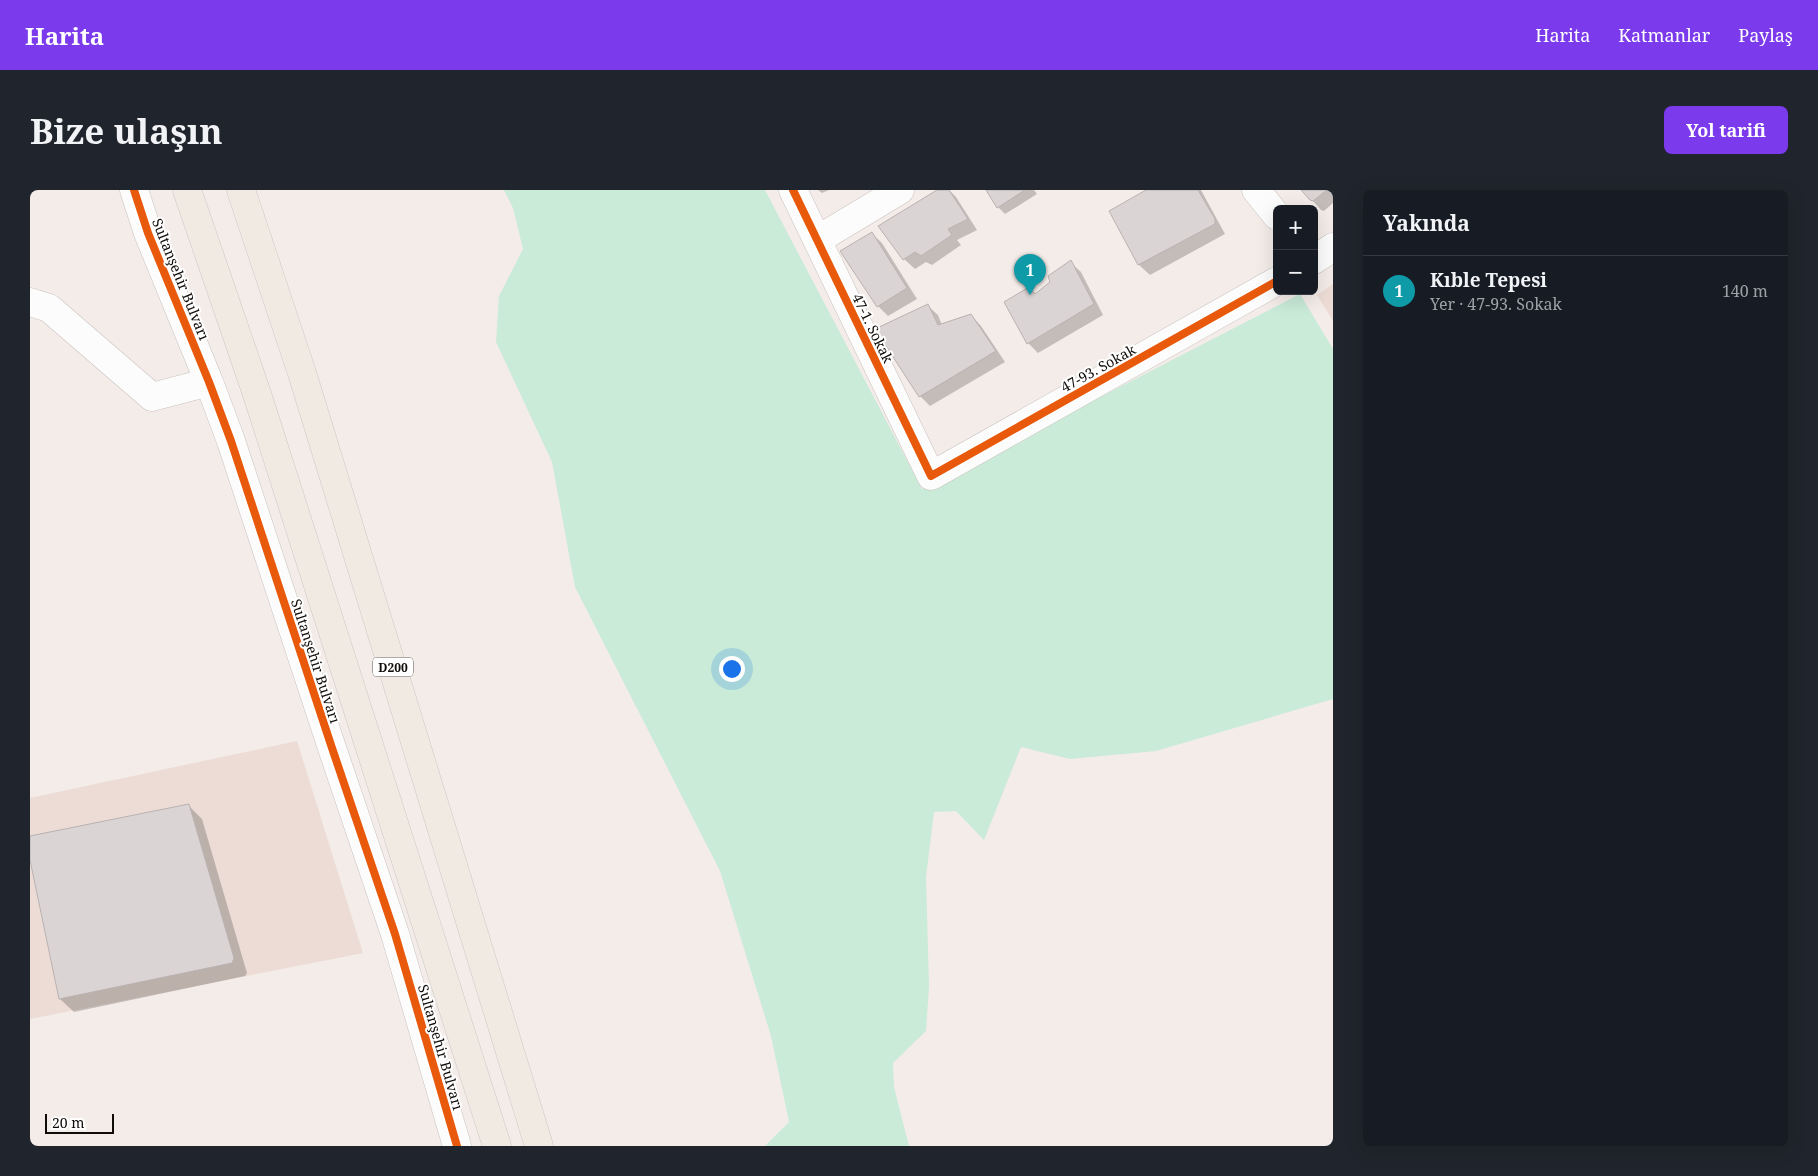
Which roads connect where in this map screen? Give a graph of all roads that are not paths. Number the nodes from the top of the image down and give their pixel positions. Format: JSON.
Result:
{"nodes":[{"id":1,"x":134,"y":190,"type":"edge"},
{"id":2,"x":187,"y":190,"type":"edge"},
{"id":3,"x":241,"y":190,"type":"edge"},
{"id":4,"x":793,"y":190,"type":"edge"},
{"id":5,"x":900,"y":190,"type":"edge"},
{"id":6,"x":1256,"y":190,"type":"edge"},
{"id":7,"x":1273,"y":211,"type":"edge"},
{"id":8,"x":817,"y":240,"type":"junction"},
{"id":9,"x":1333,"y":247,"type":"edge"},
{"id":10,"x":1318,"y":257,"type":"edge"},
{"id":11,"x":1273,"y":283,"type":"edge"},
{"id":12,"x":30,"y":302,"type":"edge"},
{"id":13,"x":209,"y":382,"type":"junction"},
{"id":14,"x":931,"y":476,"type":"joint"},
{"id":15,"x":457,"y":1146,"type":"edge"},
{"id":16,"x":497,"y":1146,"type":"edge"},
{"id":17,"x":539,"y":1146,"type":"edge"}],
"edges":[{"from":1,"to":13,"type":"street","name":"Sultanşehir Bulvarı"},
{"from":2,"to":16,"type":"highway","name":"Sultanşehir Bulvarı"},
{"from":3,"to":17,"type":"highway","number":"D200"},
{"from":4,"to":8,"type":"street","name":"47-1. Sokak"},
{"from":5,"to":8,"type":"street"},
{"from":6,"to":7,"type":"street"},
{"from":8,"to":14,"type":"street","name":"47-1. Sokak"},
{"from":9,"to":10,"type":"street"},
{"from":11,"to":14,"type":"street","name":"47-93. Sokak"},
{"from":12,"to":13,"type":"street"},
{"from":13,"to":15,"type":"street","name":"Sultanşehir Bulvarı"}]}
